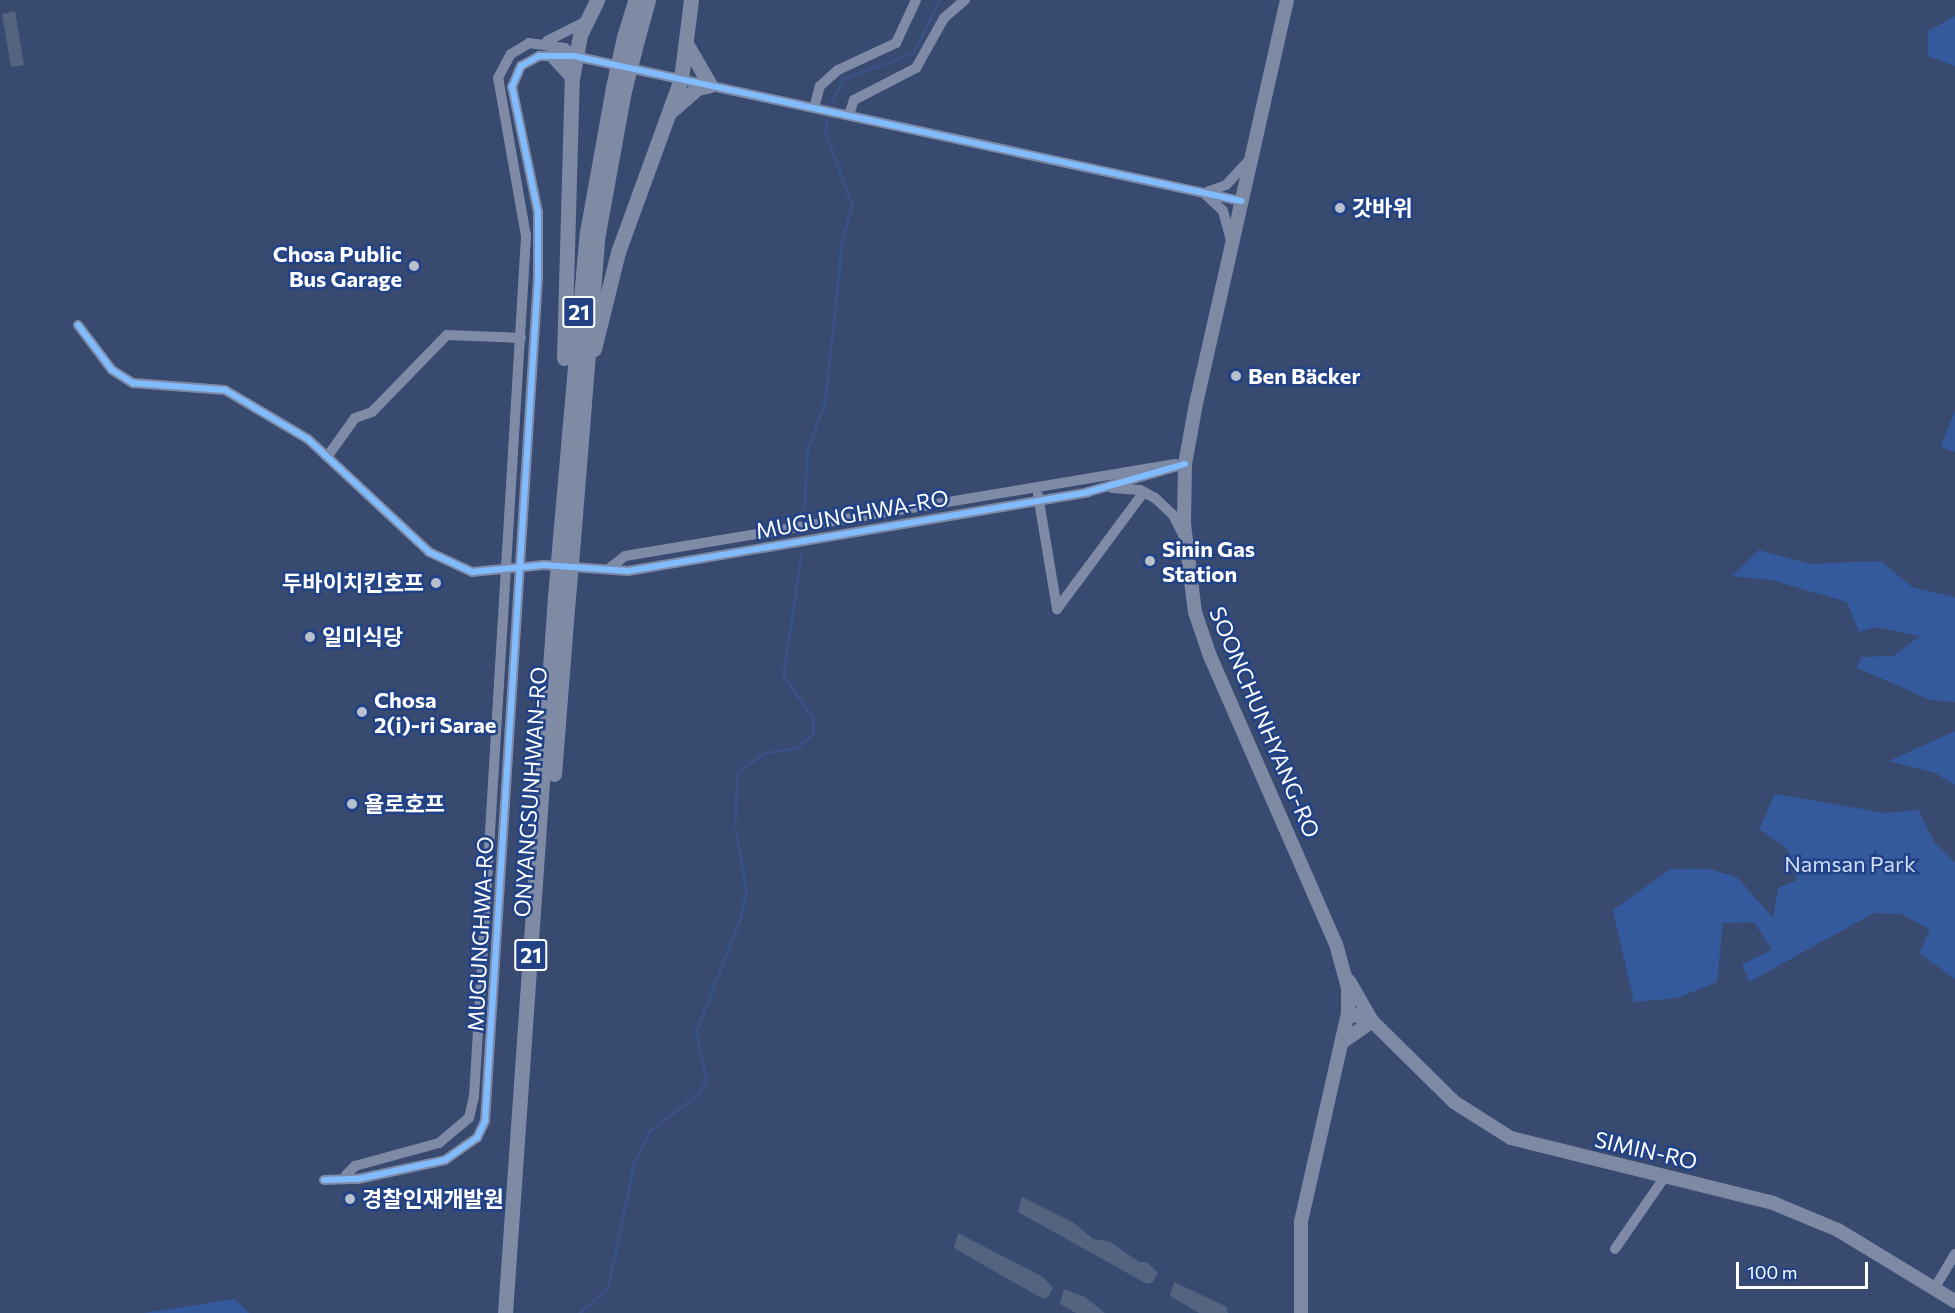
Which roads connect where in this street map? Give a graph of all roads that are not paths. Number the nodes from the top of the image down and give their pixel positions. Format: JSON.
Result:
{"nodes":[{"id":1,"x":597,"y":0,"type":"edge"},
{"id":2,"x":635,"y":0,"type":"edge"},
{"id":3,"x":648,"y":0,"type":"edge"},
{"id":4,"x":691,"y":0,"type":"edge"},
{"id":5,"x":916,"y":0,"type":"edge"},
{"id":6,"x":965,"y":0,"type":"edge"},
{"id":7,"x":1287,"y":0,"type":"edge"},
{"id":8,"x":588,"y":19,"type":"junction"},
{"id":9,"x":630,"y":38,"type":"junction"},
{"id":10,"x":686,"y":39,"type":"junction"},
{"id":11,"x":540,"y":42,"type":"junction"},
{"id":12,"x":574,"y":56,"type":"junction"},
{"id":13,"x":554,"y":57,"type":"junction"},
{"id":14,"x":572,"y":76,"type":"junction"},
{"id":15,"x":681,"y":79,"type":"junction"},
{"id":16,"x":710,"y":85,"type":"junction"},
{"id":17,"x":618,"y":89,"type":"junction"},
{"id":18,"x":814,"y":108,"type":"junction"},
{"id":19,"x":669,"y":112,"type":"junction"},
{"id":20,"x":849,"y":116,"type":"junction"},
{"id":21,"x":1250,"y":158,"type":"junction"},
{"id":22,"x":1204,"y":193,"type":"junction"},
{"id":23,"x":1241,"y":201,"type":"junction"},
{"id":24,"x":1231,"y":245,"type":"junction"},
{"id":25,"x":78,"y":325,"type":"dead end"},
{"id":26,"x":520,"y":338,"type":"junction"},
{"id":27,"x":584,"y":378,"type":"junction"},
{"id":28,"x":567,"y":414,"type":"junction"},
{"id":29,"x":327,"y":457,"type":"junction"},
{"id":30,"x":1185,"y":464,"type":"junction"},
{"id":31,"x":1036,"y":486,"type":"junction"},
{"id":32,"x":1088,"y":492,"type":"junction"},
{"id":33,"x":1144,"y":492,"type":"junction"},
{"id":34,"x":1038,"y":500,"type":"junction"},
{"id":35,"x":566,"y":539,"type":"junction"},
{"id":36,"x":1185,"y":542,"type":"junction"},
{"id":37,"x":611,"y":567,"type":"junction"},
{"id":38,"x":522,"y":568,"type":"junction"},
{"id":39,"x":509,"y":570,"type":"junction"},
{"id":40,"x":562,"y":597,"type":"junction"},
{"id":41,"x":1345,"y":973,"type":"junction"},
{"id":42,"x":1348,"y":1013,"type":"junction"},
{"id":43,"x":1372,"y":1021,"type":"junction"},
{"id":44,"x":1340,"y":1044,"type":"junction"},
{"id":45,"x":346,"y":1175,"type":"junction"},
{"id":46,"x":1666,"y":1175,"type":"junction"},
{"id":47,"x":324,"y":1180,"type":"dead end"},
{"id":48,"x":1615,"y":1249,"type":"dead end"},
{"id":49,"x":1955,"y":1254,"type":"edge"},
{"id":50,"x":1934,"y":1289,"type":"junction"},
{"id":51,"x":1955,"y":1301,"type":"edge"},
{"id":52,"x":505,"y":1313,"type":"edge"},
{"id":53,"x":515,"y":1313,"type":"edge"},
{"id":54,"x":1301,"y":1313,"type":"edge"}],
"edges":[{"from":1,"to":8,"type":"highway"},
{"from":2,"to":9,"type":"highway","number":"21"},
{"from":3,"to":9,"type":"highway","number":"21"},
{"from":4,"to":10,"type":"highway"},
{"from":5,"to":18,"type":"street"},
{"from":6,"to":20,"type":"street"},
{"from":7,"to":21,"type":"main road","name":"SOONCHUNHYANG-RO"},
{"from":8,"to":11,"type":"street"},
{"from":8,"to":12,"type":"highway"},
{"from":9,"to":17,"type":"highway","number":"21","bridge":true},
{"from":10,"to":15,"type":"highway"},
{"from":10,"to":16,"type":"highway"},
{"from":11,"to":12,"type":"street"},
{"from":11,"to":26,"type":"street"},
{"from":12,"to":13,"type":"street"},
{"from":12,"to":14,"type":"highway"},
{"from":12,"to":15,"type":"street"},
{"from":13,"to":14,"type":"highway"},
{"from":13,"to":38,"type":"street"},
{"from":14,"to":28,"type":"highway"},
{"from":15,"to":16,"type":"street"},
{"from":15,"to":19,"type":"highway"},
{"from":16,"to":18,"type":"street"},
{"from":16,"to":19,"type":"highway"},
{"from":17,"to":27,"type":"highway","number":"21"},
{"from":17,"to":28,"type":"highway","number":"21"},
{"from":18,"to":20,"type":"street"},
{"from":19,"to":27,"type":"highway"},
{"from":20,"to":22,"type":"street"},
{"from":21,"to":22,"type":"street"},
{"from":21,"to":23,"type":"main road","name":"SOONCHUNHYANG-RO"},
{"from":22,"to":23,"type":"street"},
{"from":22,"to":24,"type":"street"},
{"from":23,"to":24,"type":"main road","name":"SOONCHUNHYANG-RO"},
{"from":24,"to":30,"type":"main road","name":"SOONCHUNHYANG-RO"},
{"from":25,"to":29,"type":"street"},
{"from":26,"to":29,"type":"street"},
{"from":26,"to":39,"type":"street"},
{"from":27,"to":35,"type":"highway","number":"21"},
{"from":28,"to":35,"type":"highway","number":"21"},
{"from":29,"to":39,"type":"street"},
{"from":30,"to":31,"type":"street","name":"MUGUNGHWA-RO"},
{"from":30,"to":32,"type":"street","name":"MUGUNGHWA-RO"},
{"from":30,"to":36,"type":"main road","name":"SOONCHUNHYANG-RO"},
{"from":31,"to":34,"type":"street"},
{"from":31,"to":37,"type":"street","name":"MUGUNGHWA-RO"},
{"from":32,"to":33,"type":"street"},
{"from":32,"to":34,"type":"street","name":"MUGUNGHWA-RO"},
{"from":33,"to":34,"type":"street"},
{"from":33,"to":36,"type":"street"},
{"from":34,"to":37,"type":"street","name":"MUGUNGHWA-RO"},
{"from":35,"to":40,"type":"highway","number":"21","bridge":true},
{"from":36,"to":41,"type":"main road","name":"SOONCHUNHYANG-RO"},
{"from":37,"to":38,"type":"street","name":"MUGUNGHWA-RO"},
{"from":38,"to":39,"type":"street","name":"MUGUNGHWA-RO"},
{"from":38,"to":45,"type":"street","name":"MUGUNGHWA-RO"},
{"from":39,"to":45,"type":"street","name":"MUGUNGHWA-RO"},
{"from":40,"to":52,"type":"highway","name":"ONYANGSUNHWAN-RO","number":"21"},
{"from":40,"to":53,"type":"highway","name":"ONYANGSUNHWAN-RO","number":"21"},
{"from":41,"to":42,"type":"main road","name":"SOONCHUNHYANG-RO"},
{"from":41,"to":43,"type":"main road"},
{"from":42,"to":43,"type":"main road","name":"SIMIN-RO"},
{"from":42,"to":44,"type":"main road","name":"SOONCHUNHYANG-RO"},
{"from":43,"to":44,"type":"main road"},
{"from":43,"to":46,"type":"main road","name":"SIMIN-RO"},
{"from":44,"to":54,"type":"main road","name":"SOONCHUNHYANG-RO"},
{"from":45,"to":47,"type":"street","name":"MUGUNGHWA-RO"},
{"from":46,"to":48,"type":"street"},
{"from":46,"to":50,"type":"main road","name":"SIMIN-RO"},
{"from":49,"to":50,"type":"street"},
{"from":50,"to":51,"type":"main road","name":"SIMIN-RO"}]}
